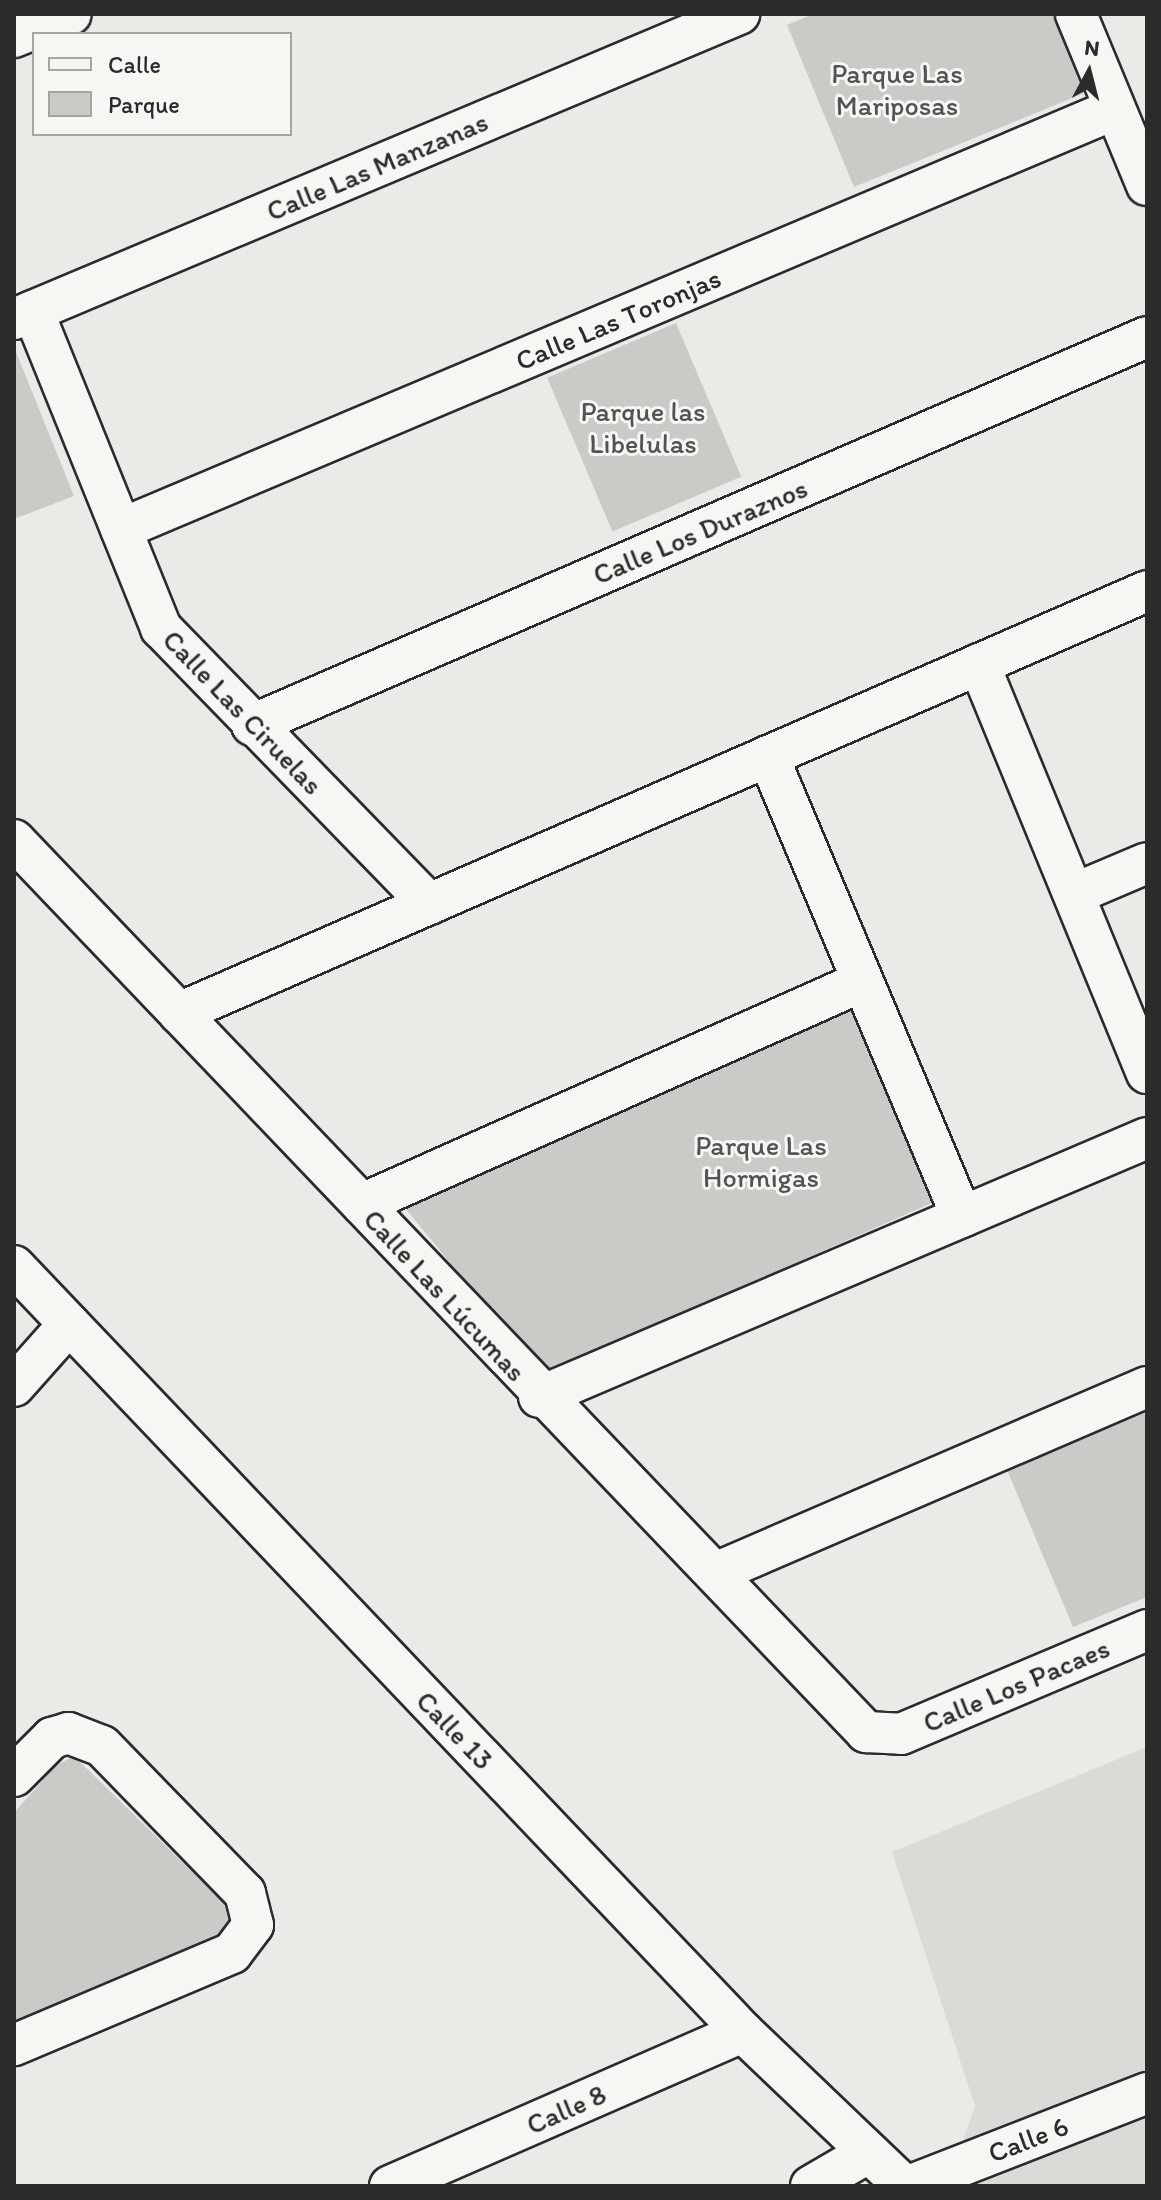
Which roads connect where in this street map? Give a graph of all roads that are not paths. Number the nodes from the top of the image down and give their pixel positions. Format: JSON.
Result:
{"nodes":[{"id":1,"x":71,"y":14,"type":"edge"},
{"id":2,"x":739,"y":14,"type":"edge"},
{"id":3,"x":1076,"y":14,"type":"edge"},
{"id":4,"x":14,"y":37,"type":"edge"},
{"id":5,"x":1115,"y":109,"type":"junction"},
{"id":6,"x":1147,"y":185,"type":"edge"},
{"id":7,"x":23,"y":315,"type":"edge"},
{"id":8,"x":1147,"y":337,"type":"edge"},
{"id":9,"x":121,"y":529,"type":"junction"},
{"id":10,"x":1147,"y":591,"type":"edge"},
{"id":11,"x":979,"y":664,"type":"junction"},
{"id":12,"x":252,"y":725,"type":"junction"},
{"id":13,"x":768,"y":756,"type":"junction"},
{"id":14,"x":14,"y":840,"type":"edge"},
{"id":15,"x":1147,"y":863,"type":"edge"},
{"id":16,"x":1074,"y":894,"type":"junction"},
{"id":17,"x":429,"y":904,"type":"junction"},
{"id":18,"x":863,"y":981,"type":"junction"},
{"id":19,"x":179,"y":1013,"type":"junction"},
{"id":20,"x":1147,"y":1073,"type":"edge"},
{"id":21,"x":1147,"y":1138,"type":"edge"},
{"id":22,"x":362,"y":1204,"type":"junction"},
{"id":23,"x":962,"y":1217,"type":"junction"},
{"id":24,"x":14,"y":1266,"type":"edge"},
{"id":25,"x":69,"y":1324,"type":"junction"},
{"id":26,"x":14,"y":1386,"type":"edge"},
{"id":27,"x":1147,"y":1387,"type":"edge"},
{"id":28,"x":539,"y":1397,"type":"junction"},
{"id":29,"x":715,"y":1573,"type":"junction"},
{"id":30,"x":1147,"y":1630,"type":"edge"},
{"id":31,"x":885,"y":1738,"type":"joint"},
{"id":32,"x":14,"y":1776,"type":"edge"},
{"id":33,"x":743,"y":2032,"type":"junction"},
{"id":34,"x":14,"y":2045,"type":"edge"},
{"id":35,"x":1147,"y":2093,"type":"edge"},
{"id":36,"x":868,"y":2153,"type":"junction"},
{"id":37,"x":390,"y":2186,"type":"edge"},
{"id":38,"x":811,"y":2186,"type":"edge"},
{"id":39,"x":906,"y":2186,"type":"edge"}],
"edges":[{"from":1,"to":4,"type":"street"},
{"from":2,"to":7,"type":"street","name":"Calle Las Manzanas"},
{"from":3,"to":5,"type":"street"},
{"from":5,"to":6,"type":"street"},
{"from":5,"to":9,"type":"street","name":"Calle Las Toronjas"},
{"from":7,"to":9,"type":"street","name":"Calle Las Ciruelas"},
{"from":8,"to":12,"type":"street","name":"Calle Los Duraznos"},
{"from":9,"to":12,"type":"street","name":"Calle Las Ciruelas"},
{"from":10,"to":11,"type":"street"},
{"from":11,"to":13,"type":"street"},
{"from":11,"to":16,"type":"street"},
{"from":12,"to":17,"type":"street","name":"Calle Las Ciruelas"},
{"from":13,"to":17,"type":"street"},
{"from":13,"to":18,"type":"street"},
{"from":14,"to":19,"type":"street","name":"Calle Las Lúcumas"},
{"from":15,"to":16,"type":"street"},
{"from":16,"to":20,"type":"street"},
{"from":17,"to":19,"type":"street"},
{"from":18,"to":22,"type":"street"},
{"from":18,"to":23,"type":"street"},
{"from":19,"to":22,"type":"street","name":"Calle Las Lúcumas"},
{"from":21,"to":23,"type":"street"},
{"from":22,"to":28,"type":"street","name":"Calle Las Lúcumas"},
{"from":23,"to":28,"type":"street"},
{"from":24,"to":25,"type":"street","name":"Calle 13"},
{"from":25,"to":26,"type":"street"},
{"from":25,"to":33,"type":"street","name":"Calle 13"},
{"from":27,"to":29,"type":"street"},
{"from":28,"to":29,"type":"street","name":"Calle Las Lúcumas"},
{"from":29,"to":31,"type":"street","name":"Calle Las Lúcumas"},
{"from":30,"to":31,"type":"street","name":"Calle Los Pacaes"},
{"from":32,"to":34,"type":"street"},
{"from":33,"to":36,"type":"street","name":"Calle 13"},
{"from":33,"to":37,"type":"street","name":"Calle 8"},
{"from":35,"to":39,"type":"street","name":"Calle 6"},
{"from":36,"to":38,"type":"street"},
{"from":36,"to":39,"type":"street","name":"Calle 13"}]}
